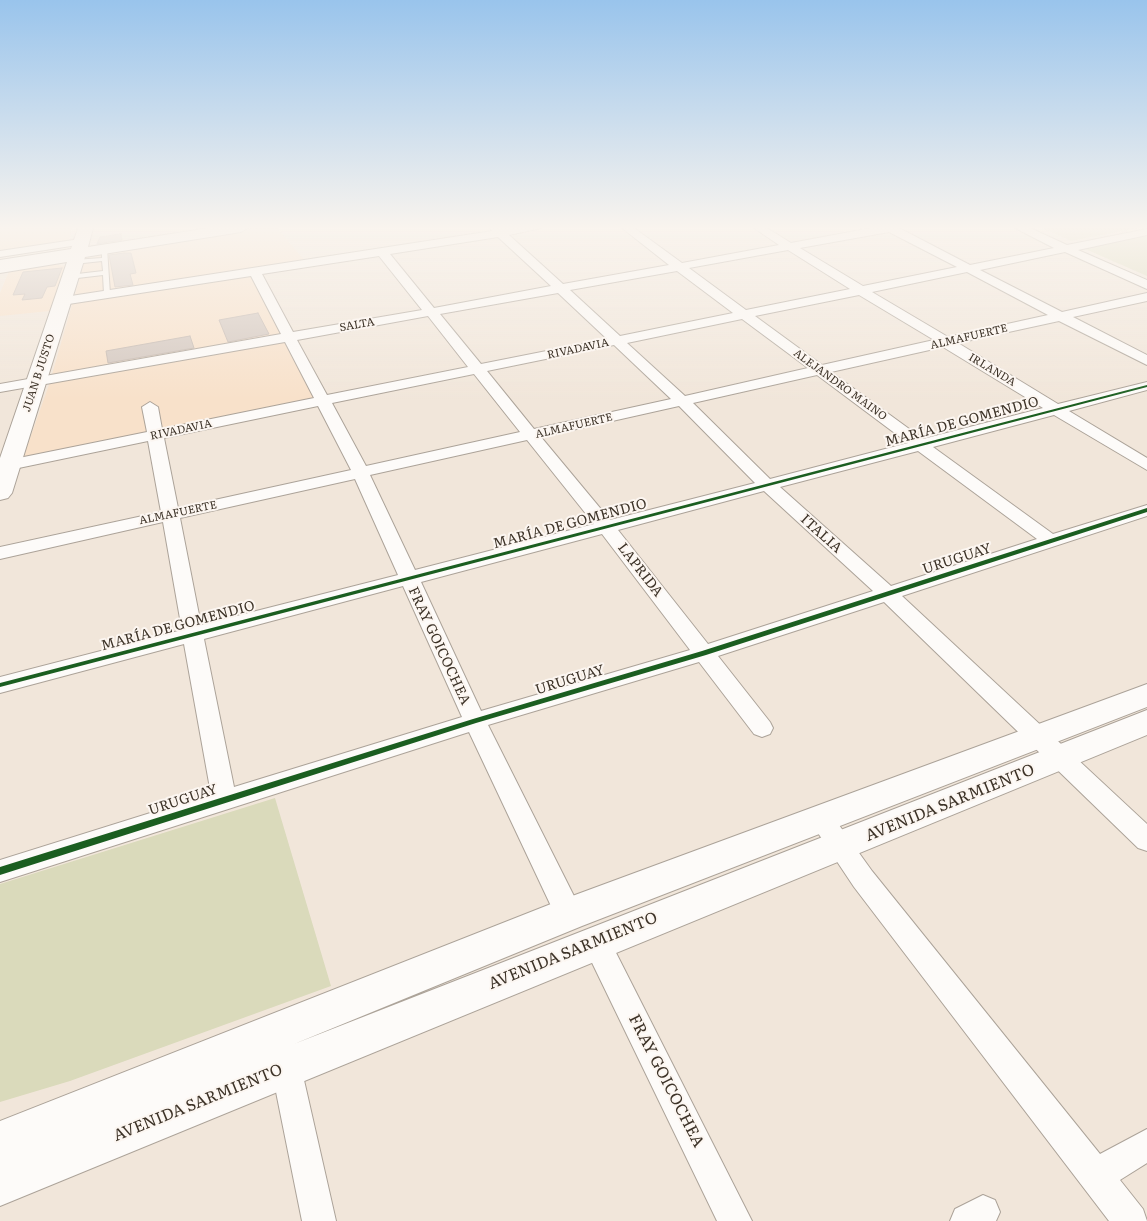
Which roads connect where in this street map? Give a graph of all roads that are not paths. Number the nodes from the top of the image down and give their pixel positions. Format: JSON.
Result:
{"nodes":[{"id":1,"x":67,"y":285,"type":"edge"},
{"id":2,"x":106,"y":285,"type":"edge"},
{"id":3,"x":168,"y":285,"type":"edge"},
{"id":4,"x":262,"y":285,"type":"edge"},
{"id":5,"x":409,"y":285,"type":"edge"},
{"id":6,"x":556,"y":285,"type":"edge"},
{"id":7,"x":582,"y":285,"type":"edge"},
{"id":8,"x":704,"y":285,"type":"edge"},
{"id":9,"x":852,"y":285,"type":"edge"},
{"id":10,"x":891,"y":285,"type":"edge"},
{"id":11,"x":999,"y":285,"type":"edge"},
{"id":12,"x":560,"y":289,"type":"junction"},
{"id":13,"x":862,"y":291,"type":"junction"},
{"id":14,"x":107,"y":294,"type":"junction"},
{"id":15,"x":1147,"y":297,"type":"edge"},
{"id":16,"x":62,"y":301,"type":"junction"},
{"id":17,"x":431,"y":312,"type":"junction"},
{"id":18,"x":745,"y":315,"type":"junction"},
{"id":19,"x":1060,"y":317,"type":"junction"},
{"id":20,"x":288,"y":337,"type":"junction"},
{"id":21,"x":617,"y":341,"type":"junction"},
{"id":22,"x":946,"y":342,"type":"junction"},
{"id":23,"x":1147,"y":361,"type":"edge"},
{"id":24,"x":478,"y":370,"type":"junction"},
{"id":25,"x":820,"y":370,"type":"junction"},
{"id":26,"x":0,"y":380,"type":"edge"},
{"id":27,"x":37,"y":381,"type":"junction"},
{"id":28,"x":1147,"y":386,"type":"edge"},
{"id":29,"x":0,"y":388,"type":"edge"},
{"id":30,"x":321,"y":401,"type":"junction"},
{"id":31,"x":682,"y":402,"type":"junction"},
{"id":32,"x":150,"y":407,"type":"dead end"},
{"id":33,"x":1058,"y":410,"type":"junction"},
{"id":34,"x":531,"y":435,"type":"junction"},
{"id":35,"x":156,"y":436,"type":"junction"},
{"id":36,"x":921,"y":445,"type":"junction"},
{"id":37,"x":9,"y":465,"type":"junction"},
{"id":38,"x":1147,"y":465,"type":"edge"},
{"id":39,"x":361,"y":474,"type":"junction"},
{"id":40,"x":767,"y":486,"type":"junction"},
{"id":41,"x":0,"y":493,"type":"edge"},
{"id":42,"x":1147,"y":510,"type":"edge"},
{"id":43,"x":169,"y":515,"type":"junction"},
{"id":44,"x":606,"y":527,"type":"junction"},
{"id":45,"x":1052,"y":542,"type":"junction"},
{"id":46,"x":0,"y":553,"type":"edge"},
{"id":47,"x":408,"y":579,"type":"junction"},
{"id":48,"x":888,"y":594,"type":"junction"},
{"id":49,"x":192,"y":635,"type":"junction"},
{"id":50,"x":704,"y":653,"type":"junction"},
{"id":51,"x":0,"y":685,"type":"edge"},
{"id":52,"x":1147,"y":696,"type":"edge"},
{"id":53,"x":474,"y":721,"type":"junction"},
{"id":54,"x":1147,"y":722,"type":"edge"},
{"id":55,"x":762,"y":728,"type":"dead end"},
{"id":56,"x":1051,"y":747,"type":"junction"},
{"id":57,"x":224,"y":800,"type":"junction"},
{"id":58,"x":830,"y":833,"type":"junction"},
{"id":59,"x":1147,"y":840,"type":"edge"},
{"id":60,"x":0,"y":872,"type":"edge"},
{"id":61,"x":569,"y":914,"type":"junction"},
{"id":62,"x":596,"y":942,"type":"junction"},
{"id":63,"x":286,"y":1067,"type":"junction"},
{"id":64,"x":0,"y":1143,"type":"edge"},
{"id":65,"x":1147,"y":1145,"type":"edge"},
{"id":66,"x":1096,"y":1175,"type":"junction"},
{"id":67,"x":0,"y":1183,"type":"edge"},
{"id":68,"x":319,"y":1221,"type":"edge"},
{"id":69,"x":736,"y":1221,"type":"edge"},
{"id":70,"x":1131,"y":1221,"type":"edge"}],
"edges":[{"from":1,"to":16,"type":"main road","name":"JUAN B JUSTO"},
{"from":2,"to":14,"type":"lane"},
{"from":3,"to":14,"type":"street"},
{"from":4,"to":20,"type":"street","name":"FRAY GOICOCHEA"},
{"from":5,"to":17,"type":"street","name":"LAPRIDA"},
{"from":6,"to":12,"type":"street","name":"ITALIA"},
{"from":7,"to":12,"type":"street","name":"SALTA"},
{"from":8,"to":18,"type":"street","name":"ALEJANDRO MAINO"},
{"from":9,"to":13,"type":"street","name":"IRLANDA"},
{"from":10,"to":13,"type":"street","name":"RIVADAVIA"},
{"from":11,"to":19,"type":"street"},
{"from":12,"to":17,"type":"street","name":"SALTA"},
{"from":12,"to":21,"type":"street","name":"ITALIA"},
{"from":13,"to":18,"type":"street","name":"RIVADAVIA"},
{"from":13,"to":22,"type":"street","name":"IRLANDA"},
{"from":14,"to":16,"type":"street"},
{"from":15,"to":19,"type":"street","name":"ALMAFUERTE"},
{"from":16,"to":27,"type":"main road","name":"JUAN B JUSTO"},
{"from":17,"to":20,"type":"street","name":"SALTA"},
{"from":17,"to":24,"type":"street","name":"LAPRIDA"},
{"from":18,"to":21,"type":"street","name":"RIVADAVIA"},
{"from":18,"to":25,"type":"street","name":"ALEJANDRO MAINO"},
{"from":19,"to":22,"type":"street","name":"ALMAFUERTE"},
{"from":19,"to":23,"type":"street"},
{"from":20,"to":27,"type":"street","name":"SALTA"},
{"from":20,"to":30,"type":"street","name":"FRAY GOICOCHEA"},
{"from":21,"to":24,"type":"street","name":"RIVADAVIA"},
{"from":21,"to":31,"type":"street","name":"ITALIA"},
{"from":22,"to":25,"type":"street","name":"ALMAFUERTE"},
{"from":22,"to":33,"type":"street","name":"IRLANDA"},
{"from":24,"to":30,"type":"street","name":"RIVADAVIA"},
{"from":24,"to":34,"type":"street","name":"LAPRIDA"},
{"from":25,"to":31,"type":"street","name":"ALMAFUERTE"},
{"from":25,"to":36,"type":"street","name":"ALEJANDRO MAINO"},
{"from":26,"to":27,"type":"street"},
{"from":27,"to":29,"type":"street","name":"SALTA"},
{"from":27,"to":37,"type":"main road","name":"JUAN B JUSTO"},
{"from":28,"to":33,"type":"street","name":"MARÍA DE GOMENDIO"},
{"from":30,"to":35,"type":"street","name":"RIVADAVIA"},
{"from":30,"to":39,"type":"street","name":"FRAY GOICOCHEA"},
{"from":31,"to":34,"type":"street","name":"ALMAFUERTE"},
{"from":31,"to":40,"type":"street","name":"ITALIA"},
{"from":32,"to":35,"type":"street"},
{"from":33,"to":36,"type":"street","name":"MARÍA DE GOMENDIO"},
{"from":33,"to":38,"type":"street","name":"IRLANDA"},
{"from":34,"to":39,"type":"street","name":"ALMAFUERTE"},
{"from":34,"to":44,"type":"street","name":"LAPRIDA"},
{"from":35,"to":37,"type":"street","name":"RIVADAVIA"},
{"from":35,"to":43,"type":"street"},
{"from":36,"to":40,"type":"street","name":"MARÍA DE GOMENDIO"},
{"from":36,"to":45,"type":"street","name":"ALEJANDRO MAINO"},
{"from":37,"to":41,"type":"main road","name":"JUAN B JUSTO"},
{"from":39,"to":43,"type":"street","name":"ALMAFUERTE"},
{"from":39,"to":47,"type":"street","name":"FRAY GOICOCHEA"},
{"from":40,"to":44,"type":"street","name":"MARÍA DE GOMENDIO"},
{"from":40,"to":48,"type":"street","name":"ITALIA"},
{"from":42,"to":45,"type":"street","name":"URUGUAY"},
{"from":43,"to":46,"type":"street","name":"ALMAFUERTE"},
{"from":43,"to":49,"type":"street"},
{"from":44,"to":47,"type":"street","name":"MARÍA DE GOMENDIO"},
{"from":44,"to":50,"type":"street","name":"LAPRIDA"},
{"from":45,"to":48,"type":"street","name":"URUGUAY"},
{"from":47,"to":49,"type":"street","name":"MARÍA DE GOMENDIO"},
{"from":47,"to":53,"type":"street","name":"FRAY GOICOCHEA"},
{"from":48,"to":50,"type":"street","name":"URUGUAY"},
{"from":48,"to":56,"type":"street","name":"ITALIA"},
{"from":49,"to":51,"type":"street","name":"MARÍA DE GOMENDIO"},
{"from":49,"to":57,"type":"street"},
{"from":50,"to":53,"type":"street","name":"URUGUAY"},
{"from":50,"to":55,"type":"street","name":"LAPRIDA"},
{"from":52,"to":56,"type":"main road","name":"AVENIDA SARMIENTO"},
{"from":53,"to":57,"type":"street","name":"URUGUAY"},
{"from":53,"to":61,"type":"street","name":"FRAY GOICOCHEA"},
{"from":54,"to":56,"type":"main road","name":"AVENIDA SARMIENTO"},
{"from":56,"to":58,"type":"main road","name":"AVENIDA SARMIENTO"},
{"from":56,"to":59,"type":"street","name":"ITALIA"},
{"from":57,"to":60,"type":"street","name":"URUGUAY"},
{"from":58,"to":61,"type":"main road","name":"AVENIDA SARMIENTO"},
{"from":58,"to":62,"type":"main road","name":"AVENIDA SARMIENTO"},
{"from":58,"to":66,"type":"street"},
{"from":61,"to":64,"type":"main road","name":"AVENIDA SARMIENTO"},
{"from":62,"to":63,"type":"main road","name":"AVENIDA SARMIENTO"},
{"from":62,"to":69,"type":"street","name":"FRAY GOICOCHEA"},
{"from":63,"to":67,"type":"main road","name":"AVENIDA SARMIENTO"},
{"from":63,"to":68,"type":"street"},
{"from":65,"to":66,"type":"street"},
{"from":66,"to":70,"type":"street"}]}
